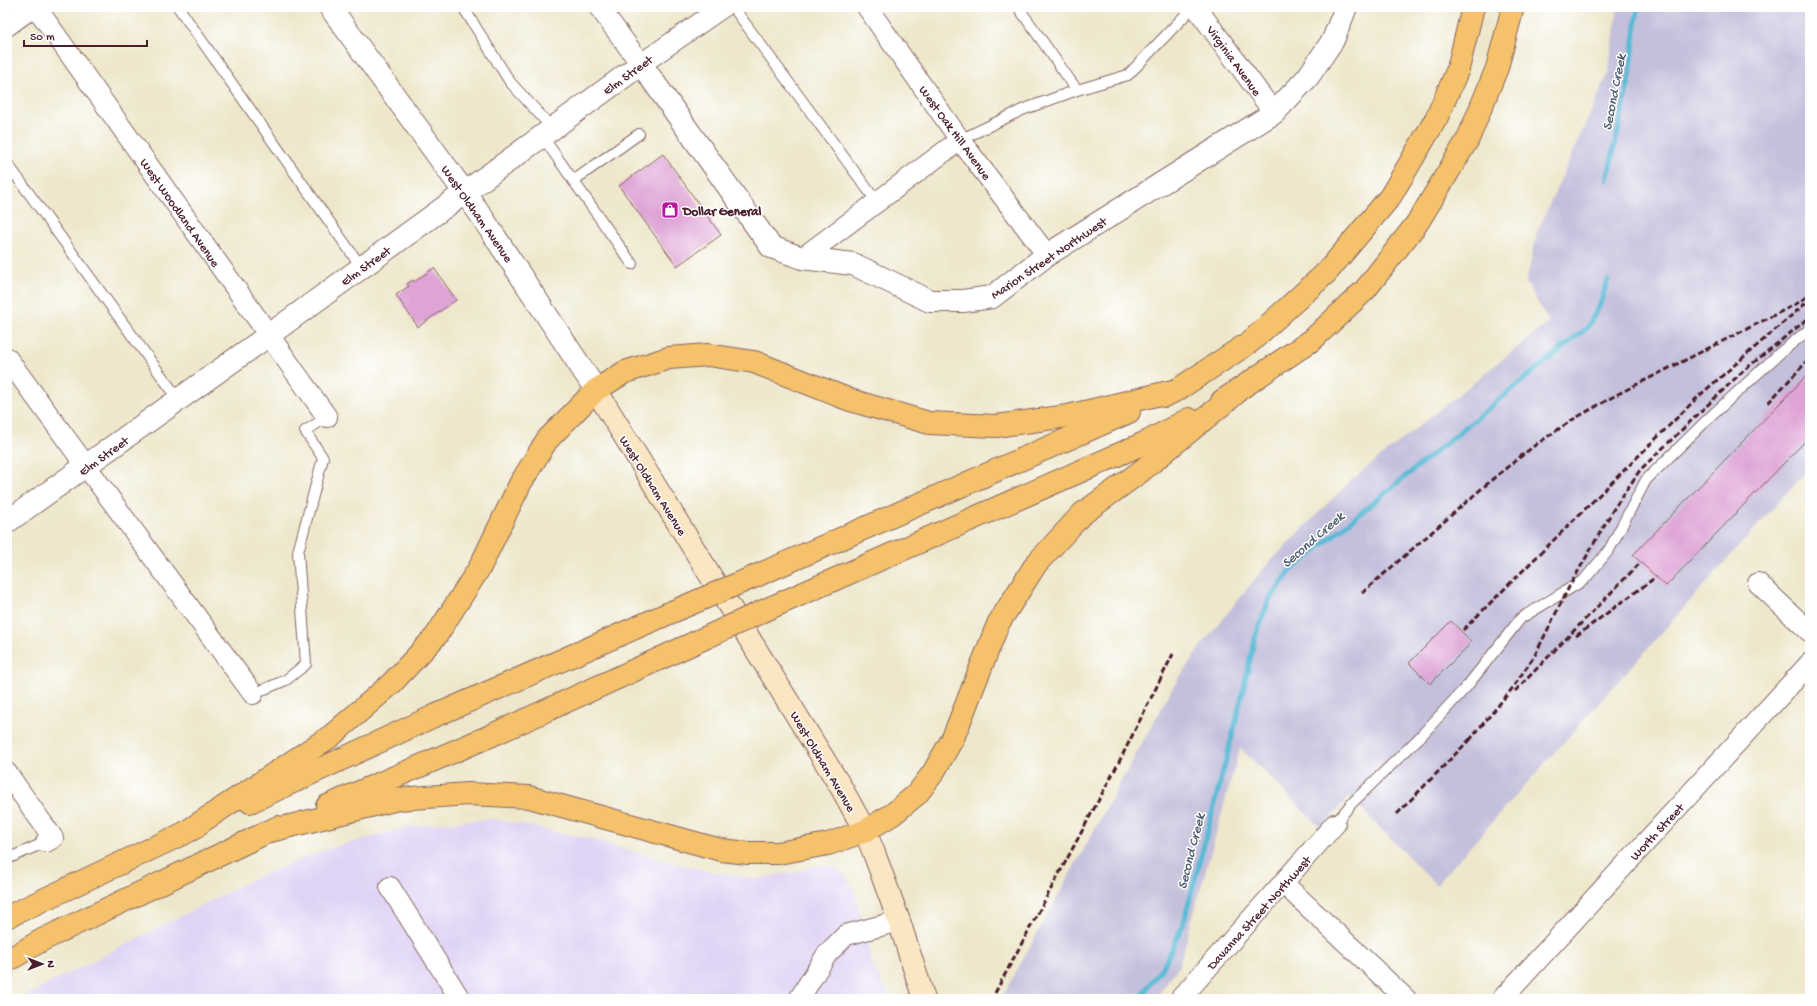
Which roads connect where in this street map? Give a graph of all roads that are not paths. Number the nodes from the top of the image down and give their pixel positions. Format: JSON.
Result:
{"nodes":[{"id":1,"x":35,"y":7,"type":"edge"},
{"id":2,"x":178,"y":7,"type":"edge"},
{"id":3,"x":330,"y":7,"type":"edge"},
{"id":4,"x":463,"y":7,"type":"edge"},
{"id":5,"x":599,"y":7,"type":"edge"},
{"id":6,"x":723,"y":7,"type":"edge"},
{"id":7,"x":733,"y":7,"type":"edge"},
{"id":8,"x":867,"y":7,"type":"edge"},
{"id":9,"x":1018,"y":7,"type":"edge"},
{"id":10,"x":1193,"y":7,"type":"edge"},
{"id":11,"x":1196,"y":7,"type":"edge"},
{"id":12,"x":1346,"y":7,"type":"edge"},
{"id":13,"x":1473,"y":7,"type":"edge"},
{"id":14,"x":1513,"y":7,"type":"edge"},
{"id":15,"x":7,"y":26,"type":"edge"},
{"id":16,"x":640,"y":64,"type":"junction"},
{"id":17,"x":1077,"y":90,"type":"junction"},
{"id":18,"x":1274,"y":113,"type":"junction"},
{"id":19,"x":548,"y":133,"type":"junction"},
{"id":20,"x":639,"y":134,"type":"dead end"},
{"id":21,"x":960,"y":140,"type":"junction"},
{"id":22,"x":7,"y":163,"type":"edge"},
{"id":23,"x":573,"y":180,"type":"junction"},
{"id":24,"x":465,"y":193,"type":"junction"},
{"id":25,"x":877,"y":202,"type":"junction"},
{"id":26,"x":1047,"y":255,"type":"junction"},
{"id":27,"x":802,"y":258,"type":"junction"},
{"id":28,"x":632,"y":264,"type":"dead end"},
{"id":29,"x":362,"y":268,"type":"junction"},
{"id":30,"x":1810,"y":329,"type":"edge"},
{"id":31,"x":269,"y":336,"type":"junction"},
{"id":32,"x":7,"y":358,"type":"edge"},
{"id":33,"x":596,"y":390,"type":"junction"},
{"id":34,"x":1177,"y":390,"type":"junction"},
{"id":35,"x":1235,"y":394,"type":"junction"},
{"id":36,"x":179,"y":400,"type":"junction"},
{"id":37,"x":327,"y":416,"type":"joint"},
{"id":38,"x":86,"y":467,"type":"junction"},
{"id":39,"x":7,"y":522,"type":"edge"},
{"id":40,"x":1758,"y":583,"type":"dead end"},
{"id":41,"x":1810,"y":632,"type":"edge"},
{"id":42,"x":1810,"y":663,"type":"edge"},
{"id":43,"x":253,"y":694,"type":"joint"},
{"id":44,"x":7,"y":773,"type":"edge"},
{"id":45,"x":1335,"y":824,"type":"joint"},
{"id":46,"x":865,"y":831,"type":"junction"},
{"id":47,"x":266,"y":832,"type":"junction"},
{"id":48,"x":183,"y":834,"type":"junction"},
{"id":49,"x":46,"y":842,"type":"joint"},
{"id":50,"x":7,"y":859,"type":"edge"},
{"id":51,"x":1283,"y":883,"type":"junction"},
{"id":52,"x":390,"y":887,"type":"dead end"},
{"id":53,"x":7,"y":917,"type":"edge"},
{"id":54,"x":899,"y":921,"type":"junction"},
{"id":55,"x":7,"y":961,"type":"edge"},
{"id":56,"x":923,"y":996,"type":"edge"},
{"id":57,"x":460,"y":999,"type":"edge"},
{"id":58,"x":799,"y":999,"type":"edge"},
{"id":59,"x":1180,"y":999,"type":"edge"},
{"id":60,"x":1406,"y":999,"type":"edge"},
{"id":61,"x":1502,"y":999,"type":"edge"}],
"edges":[{"from":1,"to":15,"type":"street"},
{"from":1,"to":31,"type":"street","name":"West Woodland Avenue"},
{"from":2,"to":29,"type":"lane"},
{"from":3,"to":24,"type":"street","name":"West Oldham Avenue"},
{"from":4,"to":19,"type":"lane"},
{"from":5,"to":16,"type":"street"},
{"from":6,"to":16,"type":"street","name":"Elm Street"},
{"from":7,"to":25,"type":"lane"},
{"from":8,"to":21,"type":"street","name":"West Oak Hill Avenue"},
{"from":9,"to":17,"type":"lane"},
{"from":10,"to":17,"type":"lane"},
{"from":11,"to":18,"type":"street","name":"Virginia Avenue"},
{"from":12,"to":18,"type":"street","name":"Marion Street Northwest"},
{"from":13,"to":34,"type":"highway"},
{"from":14,"to":35,"type":"highway"},
{"from":16,"to":19,"type":"street","name":"Elm Street"},
{"from":16,"to":27,"type":"street","name":"Marion Street Northwest"},
{"from":17,"to":21,"type":"lane"},
{"from":18,"to":26,"type":"street","name":"Marion Street Northwest"},
{"from":19,"to":23,"type":"lane"},
{"from":19,"to":24,"type":"street","name":"Elm Street"},
{"from":20,"to":23,"type":"lane"},
{"from":21,"to":25,"type":"street"},
{"from":21,"to":26,"type":"street","name":"West Oak Hill Avenue"},
{"from":22,"to":36,"type":"lane"},
{"from":23,"to":28,"type":"lane"},
{"from":24,"to":29,"type":"street","name":"Elm Street"},
{"from":24,"to":33,"type":"street","name":"West Oldham Avenue"},
{"from":25,"to":27,"type":"street"},
{"from":26,"to":27,"type":"street","name":"Marion Street Northwest"},
{"from":29,"to":31,"type":"street","name":"Elm Street"},
{"from":30,"to":45,"type":"lane"},
{"from":31,"to":36,"type":"street","name":"Elm Street"},
{"from":31,"to":37,"type":"street","name":"West Woodland Avenue"},
{"from":32,"to":38,"type":"street"},
{"from":33,"to":34,"type":"highway"},
{"from":33,"to":46,"type":"main road","name":"West Oldham Avenue"},
{"from":33,"to":48,"type":"highway"},
{"from":34,"to":48,"type":"highway","bridge":true},
{"from":35,"to":46,"type":"highway"},
{"from":35,"to":47,"type":"highway","bridge":true},
{"from":36,"to":38,"type":"street","name":"Elm Street"},
{"from":37,"to":43,"type":"lane"},
{"from":38,"to":39,"type":"street","name":"Elm Street"},
{"from":38,"to":43,"type":"street"},
{"from":40,"to":41,"type":"street"},
{"from":42,"to":61,"type":"street","name":"Worth Street"},
{"from":44,"to":49,"type":"street"},
{"from":45,"to":51,"type":"street","name":"Davanna Street Northwest"},
{"from":46,"to":47,"type":"highway"},
{"from":46,"to":54,"type":"main road","name":"West Oldham Avenue"},
{"from":47,"to":55,"type":"highway"},
{"from":48,"to":53,"type":"highway"},
{"from":49,"to":50,"type":"lane"},
{"from":51,"to":59,"type":"street","name":"Davanna Street Northwest"},
{"from":51,"to":60,"type":"street"},
{"from":52,"to":57,"type":"street"},
{"from":54,"to":56,"type":"main road","name":"West Oldham Avenue"},
{"from":54,"to":58,"type":"street"}]}
